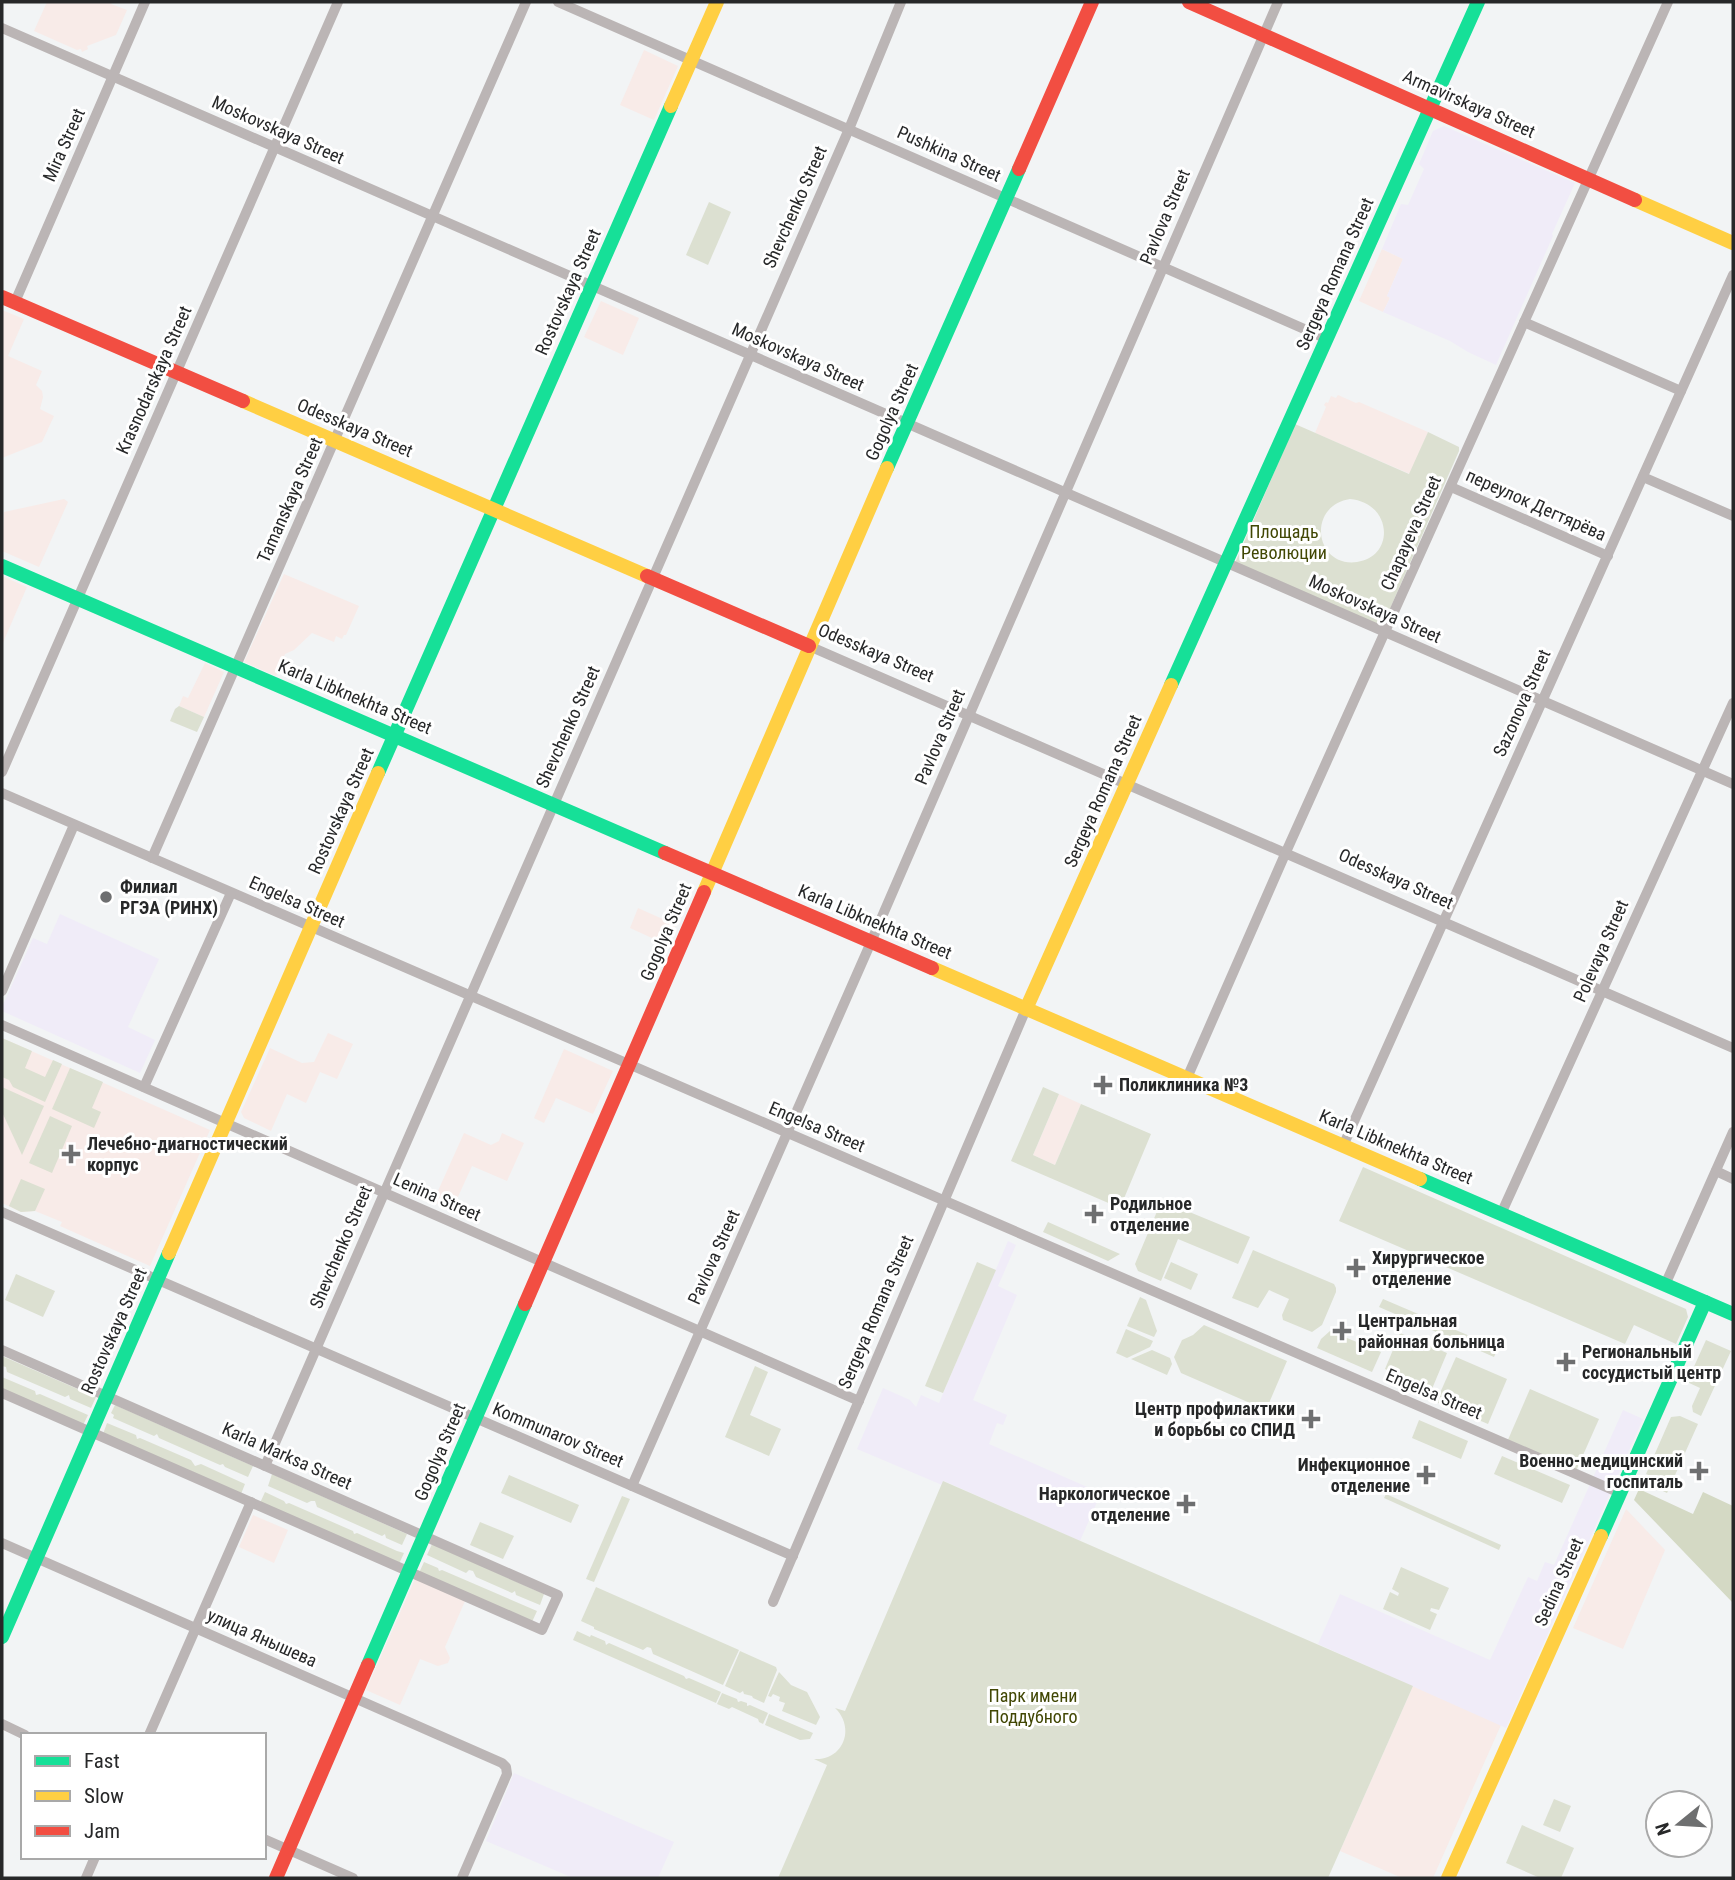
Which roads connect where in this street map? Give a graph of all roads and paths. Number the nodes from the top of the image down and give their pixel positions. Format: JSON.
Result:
{"nodes":[{"id":1,"x":145,"y":2,"type":"edge"},
{"id":2,"x":338,"y":2,"type":"edge"},
{"id":3,"x":526,"y":2,"type":"edge"},
{"id":4,"x":558,"y":2,"type":"edge"},
{"id":5,"x":716,"y":2,"type":"edge"},
{"id":6,"x":901,"y":2,"type":"edge"},
{"id":7,"x":1092,"y":2,"type":"edge"},
{"id":8,"x":1189,"y":2,"type":"edge"},
{"id":9,"x":1278,"y":2,"type":"edge"},
{"id":10,"x":1478,"y":2,"type":"edge"},
{"id":11,"x":1668,"y":2,"type":"edge"},
{"id":12,"x":2,"y":29,"type":"edge"},
{"id":13,"x":1264,"y":34,"type":"junction"},
{"id":14,"x":691,"y":60,"type":"junction"},
{"id":15,"x":113,"y":77,"type":"junction"},
{"id":16,"x":1430,"y":108,"type":"junction"},
{"id":17,"x":849,"y":129,"type":"junction"},
{"id":18,"x":274,"y":147,"type":"junction"},
{"id":19,"x":1588,"y":179,"type":"junction"},
{"id":20,"x":1006,"y":198,"type":"junction"},
{"id":21,"x":432,"y":216,"type":"junction"},
{"id":22,"x":1733,"y":243,"type":"edge"},
{"id":23,"x":1163,"y":267,"type":"junction"},
{"id":24,"x":1733,"y":275,"type":"edge"},
{"id":25,"x":592,"y":286,"type":"junction"},
{"id":26,"x":8,"y":300,"type":"edge"},
{"id":27,"x":1524,"y":322,"type":"junction"},
{"id":28,"x":1327,"y":339,"type":"junction"},
{"id":29,"x":749,"y":355,"type":"junction"},
{"id":30,"x":176,"y":372,"type":"junction"},
{"id":31,"x":1681,"y":391,"type":"junction"},
{"id":32,"x":908,"y":424,"type":"junction"},
{"id":33,"x":335,"y":441,"type":"junction"},
{"id":34,"x":1643,"y":477,"type":"junction"},
{"id":35,"x":1451,"y":487,"type":"junction"},
{"id":36,"x":1065,"y":493,"type":"junction"},
{"id":37,"x":493,"y":509,"type":"junction"},
{"id":38,"x":1733,"y":516,"type":"edge"},
{"id":39,"x":1608,"y":556,"type":"junction"},
{"id":40,"x":1226,"y":563,"type":"junction"},
{"id":41,"x":2,"y":566,"type":"edge"},
{"id":42,"x":652,"y":578,"type":"junction"},
{"id":43,"x":78,"y":598,"type":"junction"},
{"id":44,"x":1386,"y":633,"type":"junction"},
{"id":45,"x":809,"y":646,"type":"junction"},
{"id":46,"x":236,"y":667,"type":"junction"},
{"id":47,"x":1542,"y":701,"type":"junction"},
{"id":48,"x":1733,"y":703,"type":"edge"},
{"id":49,"x":969,"y":715,"type":"junction"},
{"id":50,"x":395,"y":736,"type":"junction"},
{"id":51,"x":1702,"y":771,"type":"junction"},
{"id":52,"x":2,"y":772,"type":"edge"},
{"id":53,"x":1128,"y":783,"type":"junction"},
{"id":54,"x":1733,"y":784,"type":"edge"},
{"id":55,"x":2,"y":793,"type":"edge"},
{"id":56,"x":553,"y":804,"type":"junction"},
{"id":57,"x":74,"y":824,"type":"junction"},
{"id":58,"x":1286,"y":852,"type":"junction"},
{"id":59,"x":152,"y":858,"type":"junction"},
{"id":60,"x":712,"y":873,"type":"junction"},
{"id":61,"x":231,"y":892,"type":"junction"},
{"id":62,"x":1444,"y":921,"type":"junction"},
{"id":63,"x":311,"y":928,"type":"junction"},
{"id":64,"x":871,"y":941,"type":"junction"},
{"id":65,"x":1602,"y":990,"type":"junction"},
{"id":66,"x":2,"y":991,"type":"edge"},
{"id":67,"x":469,"y":996,"type":"junction"},
{"id":68,"x":1026,"y":1009,"type":"junction"},
{"id":69,"x":2,"y":1025,"type":"edge"},
{"id":70,"x":1733,"y":1048,"type":"edge"},
{"id":71,"x":629,"y":1065,"type":"junction"},
{"id":72,"x":1187,"y":1078,"type":"junction"},
{"id":73,"x":144,"y":1087,"type":"junction"},
{"id":74,"x":226,"y":1123,"type":"junction"},
{"id":75,"x":1733,"y":1132,"type":"edge"},
{"id":76,"x":787,"y":1133,"type":"junction"},
{"id":77,"x":1343,"y":1146,"type":"junction"},
{"id":78,"x":1716,"y":1171,"type":"junction"},
{"id":79,"x":1733,"y":1179,"type":"edge"},
{"id":80,"x":384,"y":1192,"type":"junction"},
{"id":81,"x":944,"y":1201,"type":"junction"},
{"id":82,"x":2,"y":1212,"type":"edge"},
{"id":83,"x":1501,"y":1214,"type":"junction"},
{"id":84,"x":543,"y":1262,"type":"junction"},
{"id":85,"x":157,"y":1280,"type":"junction"},
{"id":86,"x":1665,"y":1285,"type":"junction"},
{"id":87,"x":1705,"y":1302,"type":"junction"},
{"id":88,"x":1733,"y":1314,"type":"edge"},
{"id":89,"x":700,"y":1331,"type":"junction"},
{"id":90,"x":317,"y":1349,"type":"junction"},
{"id":91,"x":2,"y":1350,"type":"edge"},
{"id":92,"x":2,"y":1393,"type":"edge"},
{"id":93,"x":107,"y":1396,"type":"junction"},
{"id":94,"x":859,"y":1401,"type":"junction"},
{"id":95,"x":476,"y":1418,"type":"junction"},
{"id":96,"x":91,"y":1432,"type":"junction"},
{"id":97,"x":265,"y":1465,"type":"junction"},
{"id":98,"x":632,"y":1486,"type":"junction"},
{"id":99,"x":1620,"y":1493,"type":"junction"},
{"id":100,"x":251,"y":1503,"type":"junction"},
{"id":101,"x":425,"y":1536,"type":"junction"},
{"id":102,"x":2,"y":1543,"type":"edge"},
{"id":103,"x":793,"y":1556,"type":"junction"},
{"id":104,"x":37,"y":1558,"type":"junction"},
{"id":105,"x":409,"y":1572,"type":"junction"},
{"id":106,"x":773,"y":1602,"type":"dead end"},
{"id":107,"x":196,"y":1628,"type":"junction"},
{"id":108,"x":2,"y":1637,"type":"edge"},
{"id":109,"x":354,"y":1697,"type":"junction"},
{"id":110,"x":2,"y":1724,"type":"edge"},
{"id":111,"x":21,"y":1733,"type":"edge"},
{"id":112,"x":150,"y":1733,"type":"edge"},
{"id":113,"x":266,"y":1840,"type":"edge"},
{"id":114,"x":288,"y":1850,"type":"junction"},
{"id":115,"x":94,"y":1859,"type":"edge"},
{"id":116,"x":86,"y":1878,"type":"edge"},
{"id":117,"x":276,"y":1878,"type":"edge"},
{"id":118,"x":353,"y":1878,"type":"edge"},
{"id":119,"x":462,"y":1878,"type":"edge"},
{"id":120,"x":1448,"y":1878,"type":"edge"}],
"edges":[{"from":1,"to":15,"type":"street","name":"Mira Street"},
{"from":2,"to":18,"type":"street","name":"Krasnodarskaya Street"},
{"from":3,"to":21,"type":"street","name":"Tamanskaya Street"},
{"from":4,"to":14,"type":"street","name":"Pushkina Street"},
{"from":5,"to":14,"type":"street","name":"Rostovskaya Street"},
{"from":6,"to":17,"type":"street","name":"Shevchenko Street"},
{"from":7,"to":20,"type":"street","name":"Gogolya Street"},
{"from":8,"to":13,"type":"street","name":"Armavirskaya Street"},
{"from":9,"to":13,"type":"street","name":"Pavlova Street"},
{"from":10,"to":16,"type":"street","name":"Sergeya Romana Street"},
{"from":11,"to":19,"type":"street","name":"Chapayeva Street"},
{"from":12,"to":15,"type":"street","name":"Moskovskaya Street"},
{"from":13,"to":16,"type":"street","name":"Armavirskaya Street"},
{"from":13,"to":23,"type":"street","name":"Pavlova Street"},
{"from":14,"to":17,"type":"street","name":"Pushkina Street"},
{"from":14,"to":25,"type":"street","name":"Rostovskaya Street"},
{"from":15,"to":18,"type":"street","name":"Moskovskaya Street"},
{"from":15,"to":26,"type":"street","name":"Mira Street"},
{"from":16,"to":19,"type":"street","name":"Armavirskaya Street"},
{"from":16,"to":28,"type":"street","name":"Sergeya Romana Street"},
{"from":17,"to":20,"type":"street","name":"Pushkina Street"},
{"from":17,"to":29,"type":"street","name":"Shevchenko Street"},
{"from":18,"to":21,"type":"street","name":"Moskovskaya Street"},
{"from":18,"to":30,"type":"street","name":"Krasnodarskaya Street"},
{"from":19,"to":22,"type":"street","name":"Armavirskaya Street"},
{"from":19,"to":27,"type":"street","name":"Chapayeva Street"},
{"from":20,"to":23,"type":"street","name":"Pushkina Street"},
{"from":20,"to":32,"type":"street","name":"Gogolya Street"},
{"from":21,"to":25,"type":"street","name":"Moskovskaya Street"},
{"from":21,"to":33,"type":"street","name":"Tamanskaya Street"},
{"from":23,"to":28,"type":"street","name":"Pushkina Street"},
{"from":23,"to":36,"type":"street","name":"Pavlova Street"},
{"from":24,"to":31,"type":"street","name":"Sazonova Street"},
{"from":25,"to":29,"type":"street","name":"Moskovskaya Street"},
{"from":25,"to":37,"type":"street","name":"Rostovskaya Street"},
{"from":26,"to":30,"type":"street","name":"Odesskaya Street"},
{"from":27,"to":31,"type":"street"},
{"from":27,"to":35,"type":"street","name":"Chapayeva Street"},
{"from":28,"to":40,"type":"street","name":"Sergeya Romana Street"},
{"from":29,"to":32,"type":"street","name":"Moskovskaya Street"},
{"from":29,"to":42,"type":"street","name":"Shevchenko Street"},
{"from":30,"to":33,"type":"street","name":"Odesskaya Street"},
{"from":30,"to":43,"type":"street","name":"Krasnodarskaya Street"},
{"from":31,"to":34,"type":"street","name":"Sazonova Street"},
{"from":32,"to":36,"type":"street","name":"Moskovskaya Street"},
{"from":32,"to":45,"type":"street","name":"Gogolya Street"},
{"from":33,"to":37,"type":"street","name":"Odesskaya Street"},
{"from":33,"to":46,"type":"street","name":"Tamanskaya Street"},
{"from":34,"to":38,"type":"street"},
{"from":34,"to":39,"type":"street","name":"Sazonova Street"},
{"from":35,"to":39,"type":"street","name":"переулок Дегтярёва"},
{"from":35,"to":44,"type":"street","name":"Chapayeva Street"},
{"from":36,"to":40,"type":"street","name":"Moskovskaya Street"},
{"from":36,"to":49,"type":"street","name":"Pavlova Street"},
{"from":37,"to":42,"type":"street","name":"Odesskaya Street"},
{"from":37,"to":50,"type":"street","name":"Rostovskaya Street"},
{"from":39,"to":47,"type":"street","name":"Sazonova Street"},
{"from":40,"to":44,"type":"street","name":"Moskovskaya Street"},
{"from":40,"to":53,"type":"street","name":"Sergeya Romana Street"},
{"from":41,"to":43,"type":"street","name":"Karla Libknekhta Street"},
{"from":42,"to":45,"type":"street","name":"Odesskaya Street"},
{"from":42,"to":56,"type":"street","name":"Shevchenko Street"},
{"from":43,"to":46,"type":"street","name":"Karla Libknekhta Street"},
{"from":43,"to":52,"type":"street","name":"Krasnodarskaya Street"},
{"from":44,"to":47,"type":"street","name":"Moskovskaya Street"},
{"from":44,"to":58,"type":"street","name":"Chapayeva Street"},
{"from":45,"to":49,"type":"street","name":"Odesskaya Street"},
{"from":45,"to":60,"type":"street","name":"Gogolya Street"},
{"from":46,"to":50,"type":"street","name":"Karla Libknekhta Street"},
{"from":46,"to":59,"type":"street","name":"Tamanskaya Street"},
{"from":47,"to":51,"type":"street","name":"Moskovskaya Street"},
{"from":47,"to":62,"type":"street","name":"Sazonova Street"},
{"from":48,"to":51,"type":"street","name":"Polevaya Street"},
{"from":49,"to":53,"type":"street","name":"Odesskaya Street"},
{"from":49,"to":64,"type":"street","name":"Pavlova Street"},
{"from":50,"to":56,"type":"street","name":"Karla Libknekhta Street"},
{"from":50,"to":63,"type":"street","name":"Rostovskaya Street"},
{"from":51,"to":54,"type":"street","name":"Moskovskaya Street"},
{"from":51,"to":65,"type":"street","name":"Polevaya Street"},
{"from":53,"to":58,"type":"street","name":"Odesskaya Street"},
{"from":53,"to":68,"type":"street","name":"Sergeya Romana Street"},
{"from":55,"to":57,"type":"street","name":"Engelsa Street"},
{"from":56,"to":60,"type":"street","name":"Karla Libknekhta Street"},
{"from":56,"to":67,"type":"street","name":"Shevchenko Street"},
{"from":57,"to":59,"type":"street","name":"Engelsa Street"},
{"from":57,"to":66,"type":"street"},
{"from":58,"to":62,"type":"street","name":"Odesskaya Street"},
{"from":58,"to":72,"type":"street","name":"Chapayeva Street"},
{"from":59,"to":61,"type":"street","name":"Engelsa Street"},
{"from":60,"to":64,"type":"street","name":"Karla Libknekhta Street"},
{"from":60,"to":71,"type":"street","name":"Gogolya Street"},
{"from":61,"to":63,"type":"street","name":"Engelsa Street"},
{"from":61,"to":73,"type":"street"},
{"from":62,"to":65,"type":"street","name":"Odesskaya Street"},
{"from":62,"to":77,"type":"street","name":"Sazonova Street"},
{"from":63,"to":67,"type":"street","name":"Engelsa Street"},
{"from":63,"to":74,"type":"street","name":"Rostovskaya Street"},
{"from":64,"to":68,"type":"street","name":"Karla Libknekhta Street"},
{"from":64,"to":76,"type":"street","name":"Pavlova Street"},
{"from":65,"to":70,"type":"street","name":"Odesskaya Street"},
{"from":65,"to":83,"type":"street","name":"Polevaya Street"},
{"from":67,"to":71,"type":"street","name":"Engelsa Street"},
{"from":67,"to":80,"type":"street","name":"Shevchenko Street"},
{"from":68,"to":72,"type":"street","name":"Karla Libknekhta Street"},
{"from":68,"to":81,"type":"street","name":"Sergeya Romana Street"},
{"from":69,"to":73,"type":"street","name":"Lenina Street"},
{"from":71,"to":76,"type":"street","name":"Engelsa Street"},
{"from":71,"to":84,"type":"street","name":"Gogolya Street"},
{"from":72,"to":77,"type":"street","name":"Karla Libknekhta Street"},
{"from":73,"to":74,"type":"street","name":"Lenina Street"},
{"from":74,"to":80,"type":"street","name":"Lenina Street"},
{"from":74,"to":85,"type":"street","name":"Rostovskaya Street"},
{"from":75,"to":78,"type":"street"},
{"from":76,"to":81,"type":"street","name":"Engelsa Street"},
{"from":76,"to":89,"type":"street","name":"Pavlova Street"},
{"from":77,"to":83,"type":"street","name":"Karla Libknekhta Street"},
{"from":78,"to":79,"type":"street"},
{"from":78,"to":86,"type":"street"},
{"from":80,"to":84,"type":"street","name":"Lenina Street"},
{"from":80,"to":90,"type":"street","name":"Shevchenko Street"},
{"from":81,"to":94,"type":"street","name":"Sergeya Romana Street"},
{"from":81,"to":99,"type":"street","name":"Engelsa Street"},
{"from":82,"to":85,"type":"street","name":"Kommunarov Street"},
{"from":83,"to":86,"type":"street","name":"Karla Libknekhta Street"},
{"from":84,"to":89,"type":"street","name":"Lenina Street"},
{"from":84,"to":95,"type":"street","name":"Gogolya Street"},
{"from":85,"to":90,"type":"street","name":"Kommunarov Street"},
{"from":85,"to":93,"type":"street","name":"Rostovskaya Street"},
{"from":86,"to":87,"type":"street","name":"Karla Libknekhta Street"},
{"from":87,"to":88,"type":"street","name":"Karla Libknekhta Street"},
{"from":87,"to":99,"type":"street","name":"Sedina Street"},
{"from":89,"to":94,"type":"street","name":"Lenina Street"},
{"from":89,"to":98,"type":"street","name":"Pavlova Street"},
{"from":90,"to":95,"type":"street","name":"Kommunarov Street"},
{"from":90,"to":97,"type":"street","name":"Shevchenko Street"},
{"from":91,"to":93,"type":"street","name":"Karla Marksa Street"},
{"from":92,"to":96,"type":"street"},
{"from":93,"to":96,"type":"street","name":"Rostovskaya Street"},
{"from":93,"to":97,"type":"street","name":"Karla Marksa Street"},
{"from":94,"to":103,"type":"street","name":"Sergeya Romana Street"},
{"from":95,"to":98,"type":"street","name":"Kommunarov Street"},
{"from":95,"to":101,"type":"street","name":"Gogolya Street"},
{"from":96,"to":100,"type":"street"},
{"from":96,"to":104,"type":"street","name":"Rostovskaya Street"},
{"from":97,"to":101,"type":"street","name":"Karla Marksa Street"},
{"from":98,"to":103,"type":"street","name":"Kommunarov Street"},
{"from":99,"to":120,"type":"street","name":"Sedina Street"},
{"from":100,"to":105,"type":"street"},
{"from":100,"to":107,"type":"street"},
{"from":101,"to":105,"type":"street","name":"Gogolya Street"},
{"from":101,"to":105,"type":"street","name":"Karla Marksa Street"},
{"from":102,"to":104,"type":"street","name":"улица Янышева"},
{"from":103,"to":106,"type":"street","name":"Sergeya Romana Street"},
{"from":104,"to":107,"type":"street","name":"улица Янышева"},
{"from":104,"to":108,"type":"street","name":"Rostovskaya Street"},
{"from":105,"to":109,"type":"street","name":"Gogolya Street"},
{"from":107,"to":109,"type":"street","name":"улица Янышева"},
{"from":107,"to":112,"type":"street"},
{"from":109,"to":114,"type":"street","name":"Gogolya Street"},
{"from":109,"to":119,"type":"street","name":"улица Янышева"},
{"from":110,"to":111,"type":"street"},
{"from":113,"to":114,"type":"street"},
{"from":114,"to":117,"type":"street","name":"Gogolya Street"},
{"from":114,"to":118,"type":"street"},
{"from":115,"to":116,"type":"street"}]}
